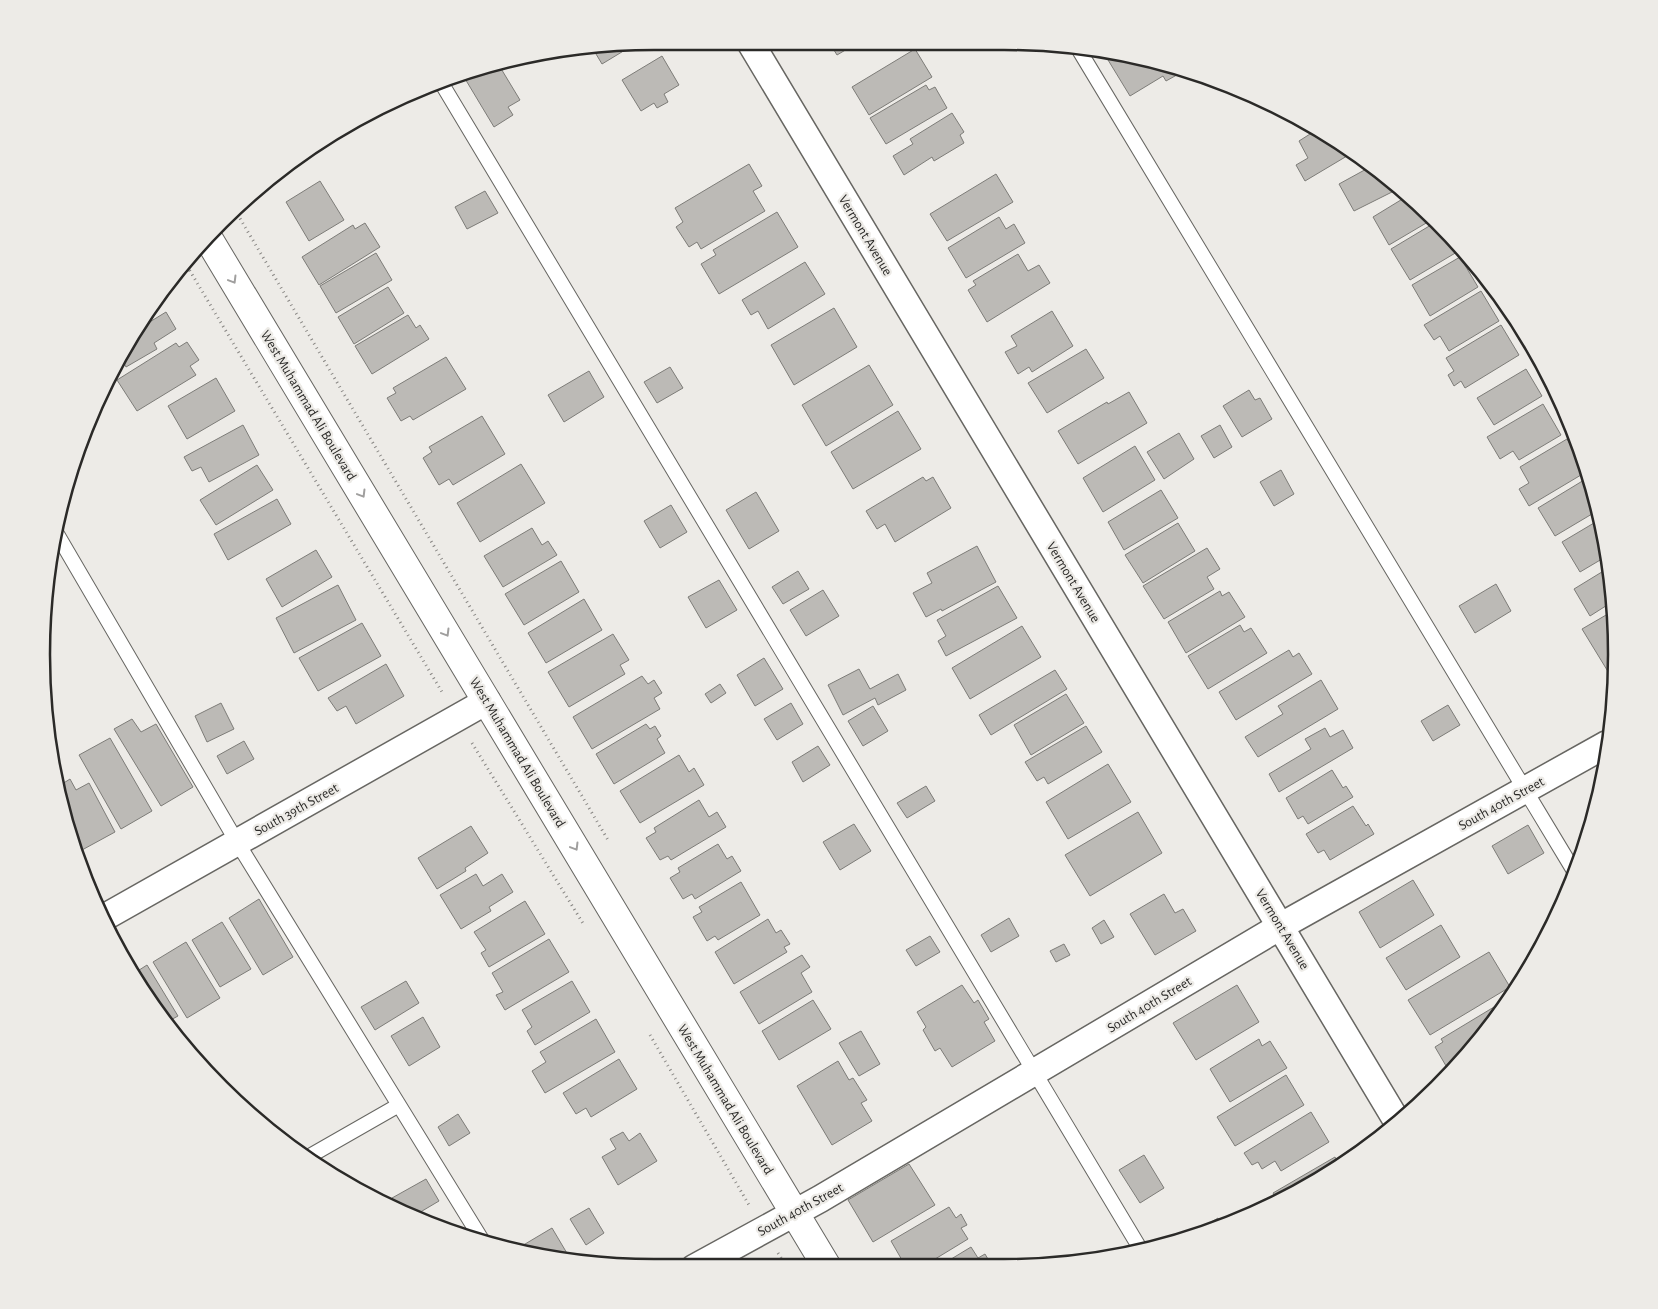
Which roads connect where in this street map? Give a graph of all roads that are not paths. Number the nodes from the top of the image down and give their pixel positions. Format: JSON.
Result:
{"nodes":[{"id":1,"x":755,"y":50,"type":"edge"},
{"id":2,"x":1082,"y":55,"type":"edge"},
{"id":3,"x":444,"y":88,"type":"edge"},
{"id":4,"x":211,"y":244,"type":"edge"},
{"id":5,"x":61,"y":541,"type":"edge"},
{"id":6,"x":487,"y":701,"type":"junction"},
{"id":7,"x":1600,"y":748,"type":"edge"},
{"id":8,"x":1525,"y":789,"type":"junction"},
{"id":9,"x":237,"y":842,"type":"junction"},
{"id":10,"x":1570,"y":865,"type":"edge"},
{"id":11,"x":109,"y":915,"type":"edge"},
{"id":12,"x":1281,"y":926,"type":"junction"},
{"id":13,"x":1034,"y":1072,"type":"junction"},
{"id":14,"x":399,"y":1105,"type":"junction"},
{"id":15,"x":1394,"y":1115,"type":"edge"},
{"id":16,"x":314,"y":1153,"type":"edge"},
{"id":17,"x":794,"y":1212,"type":"junction"},
{"id":18,"x":477,"y":1232,"type":"edge"},
{"id":19,"x":1137,"y":1243,"type":"edge"},
{"id":20,"x":710,"y":1259,"type":"edge"},
{"id":21,"x":822,"y":1259,"type":"edge"}],
"edges":[{"from":1,"to":12,"type":"street","name":"Vermont Avenue"},
{"from":2,"to":8,"type":"lane"},
{"from":3,"to":13,"type":"lane"},
{"from":4,"to":6,"type":"street","name":"West Muhammad Ali Boulevard","one_way":true},
{"from":5,"to":9,"type":"lane"},
{"from":6,"to":9,"type":"street","name":"South 39th Street"},
{"from":6,"to":17,"type":"street","name":"West Muhammad Ali Boulevard","one_way":true},
{"from":7,"to":8,"type":"street","name":"South 40th Street"},
{"from":8,"to":10,"type":"lane"},
{"from":8,"to":12,"type":"street","name":"South 40th Street"},
{"from":9,"to":11,"type":"street","name":"South 39th Street"},
{"from":9,"to":14,"type":"lane"},
{"from":12,"to":13,"type":"street","name":"South 40th Street"},
{"from":12,"to":15,"type":"street","name":"Vermont Avenue"},
{"from":13,"to":17,"type":"street","name":"South 40th Street"},
{"from":13,"to":19,"type":"lane"},
{"from":14,"to":16,"type":"lane"},
{"from":14,"to":18,"type":"lane"},
{"from":17,"to":20,"type":"street","name":"South 40th Street"},
{"from":17,"to":21,"type":"street","name":"West Muhammad Ali Boulevard"}]}
